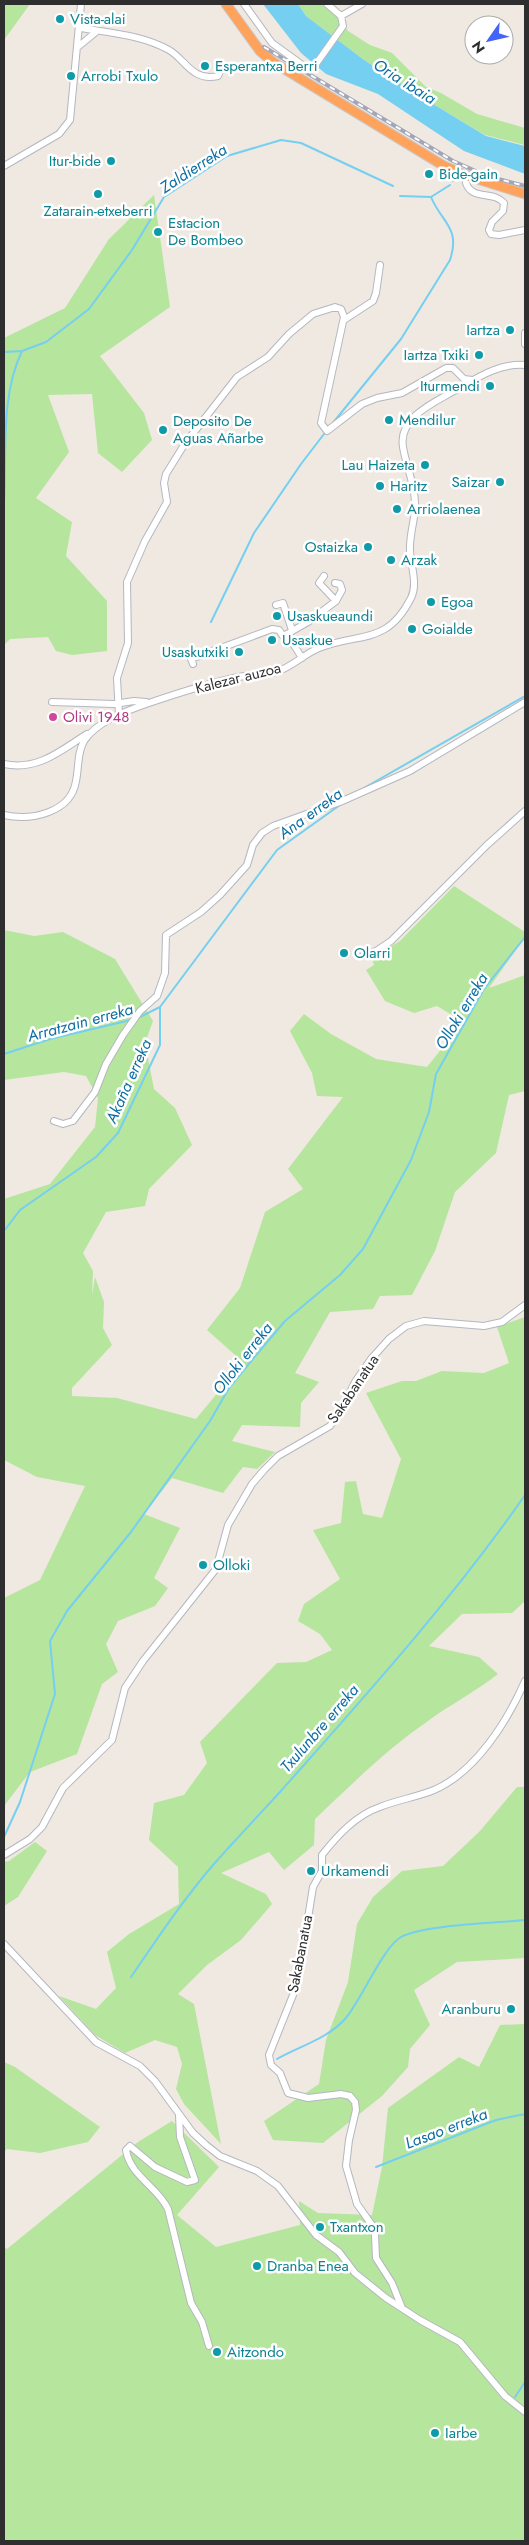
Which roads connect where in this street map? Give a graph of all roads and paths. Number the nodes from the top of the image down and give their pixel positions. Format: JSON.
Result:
{"nodes":[{"id":1,"x":81,"y":4,"type":"edge"},
{"id":2,"x":226,"y":4,"type":"edge"},
{"id":3,"x":244,"y":4,"type":"edge"},
{"id":4,"x":326,"y":4,"type":"edge"},
{"id":5,"x":362,"y":4,"type":"edge"},
{"id":6,"x":341,"y":16,"type":"junction"},
{"id":7,"x":80,"y":28,"type":"junction"},
{"id":8,"x":96,"y":32,"type":"junction"},
{"id":9,"x":79,"y":46,"type":"junction"},
{"id":10,"x":222,"y":67,"type":"dead end"},
{"id":11,"x":4,"y":166,"type":"edge"},
{"id":12,"x":468,"y":176,"type":"junction"},
{"id":13,"x":525,"y":194,"type":"edge"},
{"id":14,"x":525,"y":230,"type":"edge"},
{"id":15,"x":380,"y":265,"type":"dead end"},
{"id":16,"x":344,"y":320,"type":"junction"},
{"id":17,"x":525,"y":333,"type":"edge"},
{"id":18,"x":525,"y":344,"type":"edge"},
{"id":19,"x":525,"y":365,"type":"edge"},
{"id":20,"x":473,"y":380,"type":"junction"},
{"id":21,"x":324,"y":576,"type":"dead end"},
{"id":22,"x":335,"y":583,"type":"dead end"},
{"id":23,"x":336,"y":601,"type":"junction"},
{"id":24,"x":276,"y":605,"type":"dead end"},
{"id":25,"x":290,"y":632,"type":"junction"},
{"id":26,"x":302,"y":658,"type":"junction"},
{"id":27,"x":193,"y":664,"type":"dead end"},
{"id":28,"x":52,"y":702,"type":"dead end"},
{"id":29,"x":149,"y":702,"type":"junction"},
{"id":30,"x":525,"y":702,"type":"edge"},
{"id":31,"x":118,"y":703,"type":"junction"},
{"id":32,"x":119,"y":715,"type":"junction"},
{"id":33,"x":94,"y":730,"type":"junction"},
{"id":34,"x":4,"y":764,"type":"edge"},
{"id":35,"x":525,"y":811,"type":"edge"},
{"id":36,"x":4,"y":815,"type":"edge"},
{"id":37,"x":363,"y":956,"type":"dead end"},
{"id":38,"x":54,"y":1121,"type":"dead end"},
{"id":39,"x":525,"y":1305,"type":"edge"},
{"id":40,"x":525,"y":1681,"type":"edge"},
{"id":41,"x":4,"y":1855,"type":"edge"},
{"id":42,"x":4,"y":1944,"type":"edge"},
{"id":43,"x":179,"y":2115,"type":"junction"},
{"id":44,"x":402,"y":2308,"type":"junction"},
{"id":45,"x":209,"y":2346,"type":"dead end"},
{"id":46,"x":525,"y":2412,"type":"edge"}],
"edges":[{"from":1,"to":7,"type":"street"},
{"from":2,"to":12,"type":"highway"},
{"from":3,"to":6,"type":"street"},
{"from":4,"to":6,"type":"street"},
{"from":5,"to":6,"type":"street"},
{"from":7,"to":8,"type":"street"},
{"from":7,"to":9,"type":"street"},
{"from":8,"to":9,"type":"street"},
{"from":8,"to":10,"type":"street"},
{"from":9,"to":11,"type":"street"},
{"from":12,"to":13,"type":"highway"},
{"from":12,"to":14,"type":"street"},
{"from":15,"to":16,"type":"street"},
{"from":16,"to":20,"type":"street"},
{"from":16,"to":31,"type":"street"},
{"from":17,"to":18,"type":"street"},
{"from":19,"to":20,"type":"street","name":"Kalezar auzoa"},
{"from":20,"to":26,"type":"street","name":"Kalezar auzoa"},
{"from":21,"to":23,"type":"street"},
{"from":22,"to":23,"type":"street"},
{"from":23,"to":25,"type":"street"},
{"from":24,"to":25,"type":"street"},
{"from":25,"to":26,"type":"street"},
{"from":25,"to":27,"type":"street"},
{"from":26,"to":29,"type":"street","name":"Kalezar auzoa"},
{"from":28,"to":31,"type":"street"},
{"from":29,"to":31,"type":"street"},
{"from":29,"to":32,"type":"street","name":"Kalezar auzoa"},
{"from":30,"to":38,"type":"street"},
{"from":31,"to":32,"type":"street"},
{"from":32,"to":33,"type":"street","name":"Kalezar auzoa"},
{"from":33,"to":34,"type":"street"},
{"from":33,"to":36,"type":"street","name":"Kalezar auzoa"},
{"from":35,"to":37,"type":"street"},
{"from":39,"to":41,"type":"street","name":"Sakabanatua"},
{"from":40,"to":44,"type":"street","name":"Sakabanatua"},
{"from":42,"to":43,"type":"street"},
{"from":43,"to":44,"type":"street"},
{"from":43,"to":45,"type":"street"},
{"from":44,"to":46,"type":"street"}]}
